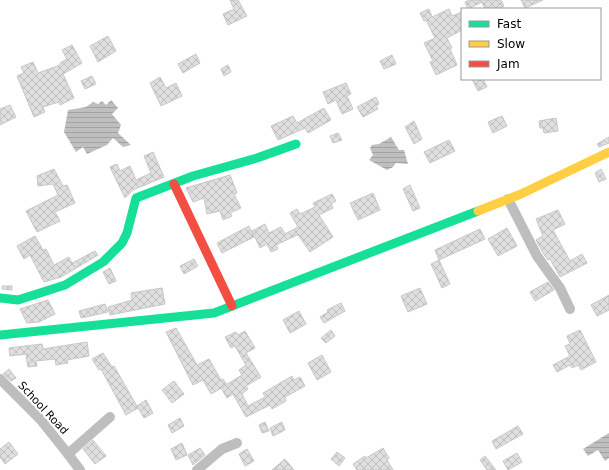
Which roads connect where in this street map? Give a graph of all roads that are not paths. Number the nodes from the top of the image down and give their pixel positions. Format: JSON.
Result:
{"nodes":[{"id":1,"x":296,"y":144,"type":"dead end"},
{"id":2,"x":609,"y":152,"type":"edge"},
{"id":3,"x":174,"y":184,"type":"junction"},
{"id":4,"x":508,"y":199,"type":"junction"},
{"id":5,"x":0,"y":298,"type":"edge"},
{"id":6,"x":232,"y":306,"type":"junction"},
{"id":7,"x":570,"y":309,"type":"dead end"},
{"id":8,"x":0,"y":335,"type":"edge"},
{"id":9,"x":0,"y":379,"type":"edge"},
{"id":10,"x":110,"y":418,"type":"dead end"},
{"id":11,"x":237,"y":443,"type":"dead end"},
{"id":12,"x":68,"y":454,"type":"junction"},
{"id":13,"x":80,"y":470,"type":"edge"},
{"id":14,"x":197,"y":470,"type":"edge"}],
"edges":[{"from":1,"to":3,"type":"main road"},
{"from":2,"to":4,"type":"main road"},
{"from":3,"to":5,"type":"main road"},
{"from":3,"to":6,"type":"main road"},
{"from":4,"to":6,"type":"main road"},
{"from":4,"to":7,"type":"street"},
{"from":6,"to":8,"type":"main road"},
{"from":9,"to":12,"type":"street","name":"School Road"},
{"from":10,"to":12,"type":"street"},
{"from":11,"to":14,"type":"street"},
{"from":12,"to":13,"type":"street","name":"School Road"}]}
